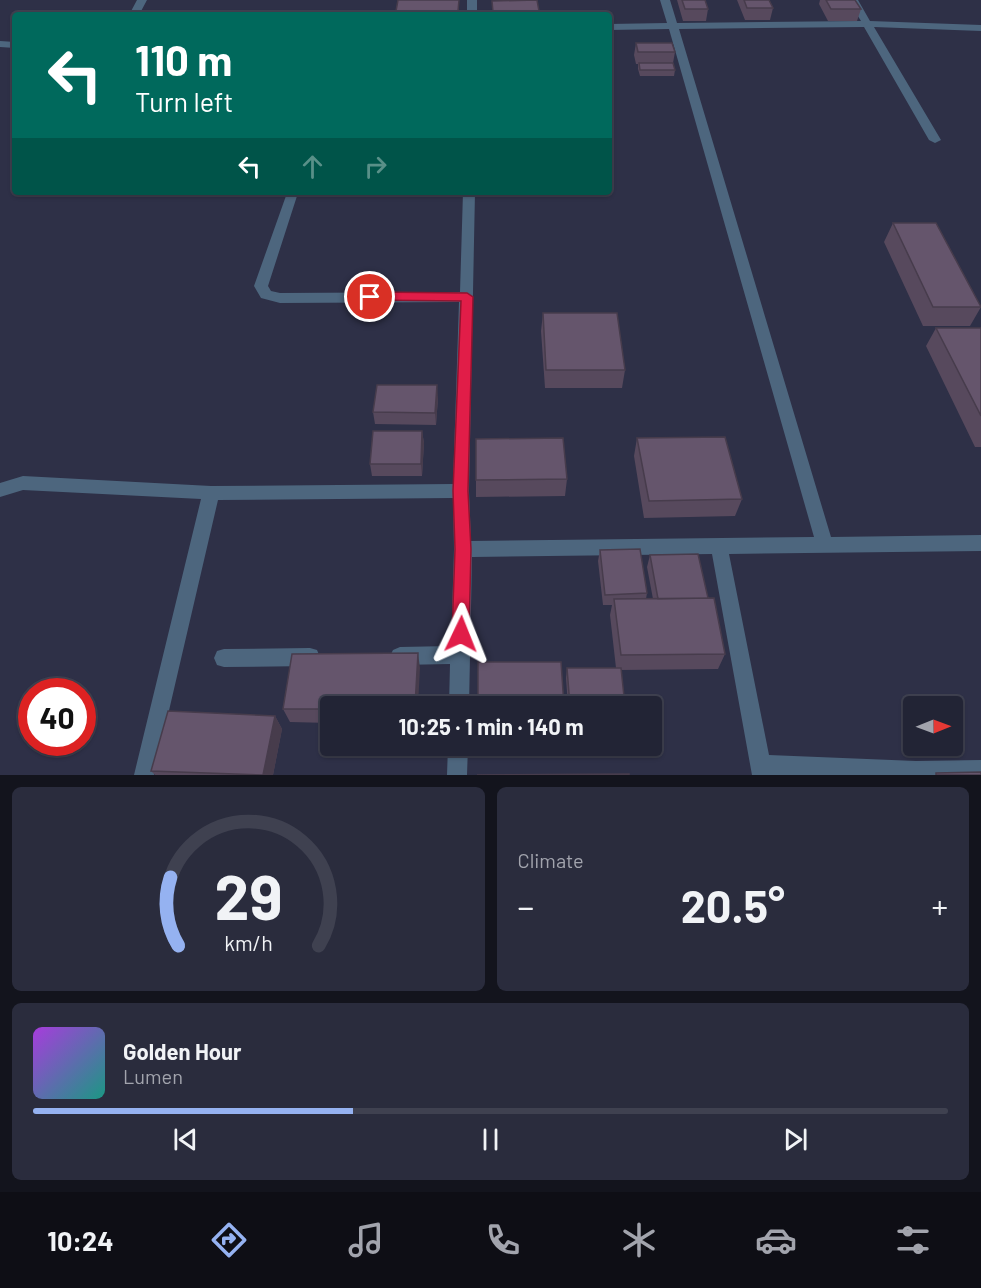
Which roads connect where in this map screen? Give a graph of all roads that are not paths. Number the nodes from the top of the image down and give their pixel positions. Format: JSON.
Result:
{"nodes":[{"id":1,"x":665,"y":0,"type":"edge"},
{"id":2,"x":853,"y":0,"type":"edge"},
{"id":3,"x":865,"y":24,"type":"junction"},
{"id":4,"x":612,"y":27,"type":"edge"},
{"id":5,"x":672,"y":27,"type":"junction"},
{"id":6,"x":981,"y":28,"type":"edge"},
{"id":7,"x":936,"y":140,"type":"dead end"},
{"id":8,"x":469,"y":195,"type":"edge"},
{"id":9,"x":291,"y":196,"type":"dead end"},
{"id":10,"x":467,"y":297,"type":"junction"},
{"id":11,"x":0,"y":490,"type":"edge"},
{"id":12,"x":461,"y":491,"type":"junction"},
{"id":13,"x":212,"y":493,"type":"junction"},
{"id":14,"x":981,"y":543,"type":"edge"},
{"id":15,"x":719,"y":546,"type":"junction"},
{"id":16,"x":825,"y":546,"type":"junction"},
{"id":17,"x":463,"y":549,"type":"junction"},
{"id":18,"x":460,"y":655,"type":"junction"},
{"id":19,"x":386,"y":656,"type":"edge"},
{"id":20,"x":328,"y":657,"type":"edge"},
{"id":21,"x":224,"y":658,"type":"dead end"},
{"id":22,"x":459,"y":696,"type":"edge"},
{"id":23,"x":458,"y":756,"type":"edge"},
{"id":24,"x":761,"y":770,"type":"edge"},
{"id":25,"x":981,"y":770,"type":"edge"},
{"id":26,"x":144,"y":775,"type":"edge"},
{"id":27,"x":457,"y":775,"type":"edge"}],
"edges":[{"from":1,"to":5,"type":"street"},
{"from":2,"to":3,"type":"street"},
{"from":3,"to":5,"type":"street"},
{"from":3,"to":6,"type":"street"},
{"from":3,"to":7,"type":"street"},
{"from":4,"to":5,"type":"street"},
{"from":5,"to":16,"type":"street"},
{"from":8,"to":10,"type":"street"},
{"from":9,"to":10,"type":"street"},
{"from":10,"to":12,"type":"street"},
{"from":11,"to":13,"type":"street"},
{"from":12,"to":13,"type":"street"},
{"from":12,"to":17,"type":"street"},
{"from":13,"to":26,"type":"street"},
{"from":14,"to":16,"type":"street"},
{"from":15,"to":16,"type":"street"},
{"from":15,"to":17,"type":"street"},
{"from":15,"to":24,"type":"street"},
{"from":17,"to":18,"type":"street"},
{"from":18,"to":19,"type":"street"},
{"from":18,"to":22,"type":"street"},
{"from":20,"to":21,"type":"street"},
{"from":23,"to":27,"type":"street"},
{"from":24,"to":25,"type":"street"}]}
